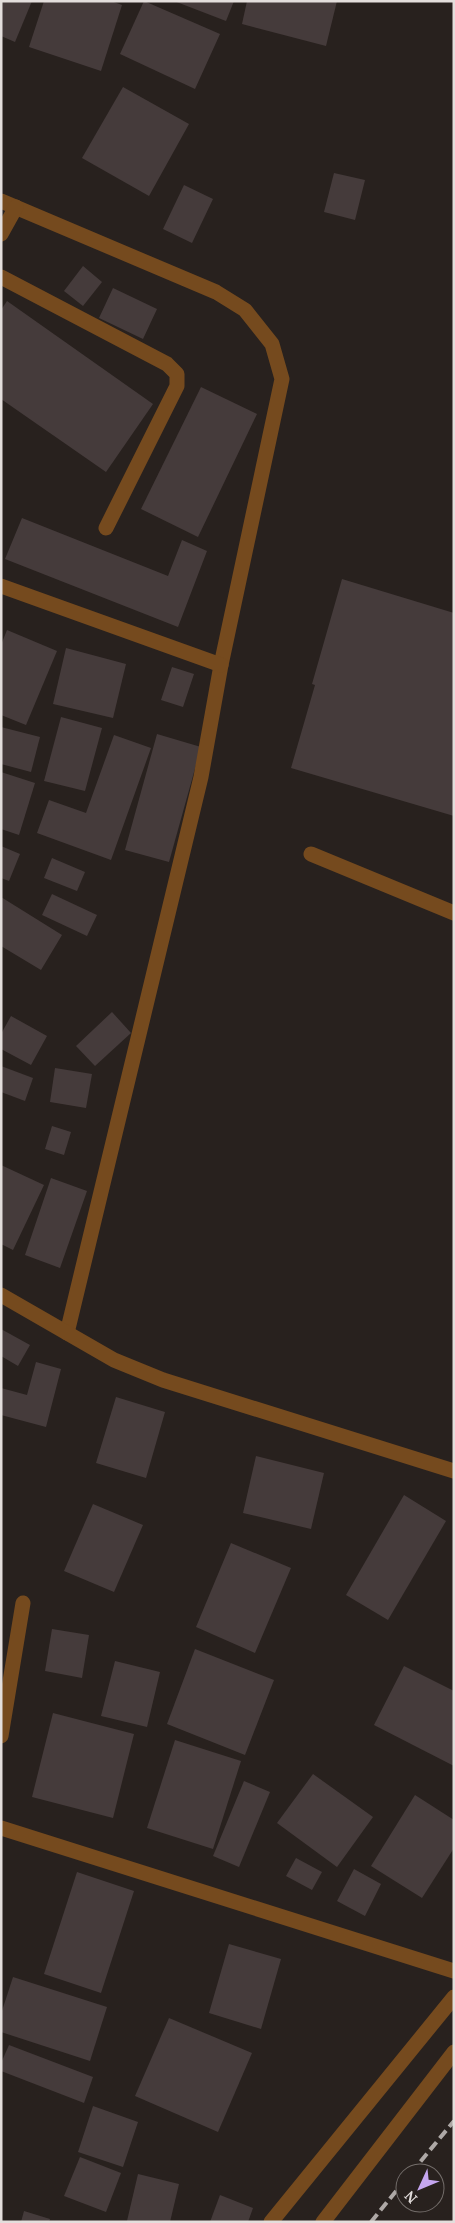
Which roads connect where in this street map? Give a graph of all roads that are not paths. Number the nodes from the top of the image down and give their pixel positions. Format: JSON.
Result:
{"nodes":[{"id":1,"x":1,"y":201,"type":"edge"},
{"id":2,"x":16,"y":207,"type":"junction"},
{"id":3,"x":1,"y":234,"type":"edge"},
{"id":4,"x":1,"y":277,"type":"edge"},
{"id":5,"x":106,"y":528,"type":"dead end"},
{"id":6,"x":1,"y":586,"type":"edge"},
{"id":7,"x":222,"y":665,"type":"junction"},
{"id":8,"x":312,"y":854,"type":"dead end"},
{"id":9,"x":454,"y":913,"type":"edge"},
{"id":10,"x":1,"y":1295,"type":"edge"},
{"id":11,"x":67,"y":1333,"type":"junction"},
{"id":12,"x":454,"y":1471,"type":"edge"},
{"id":13,"x":23,"y":1603,"type":"dead end"},
{"id":14,"x":1,"y":1736,"type":"edge"},
{"id":15,"x":1,"y":1828,"type":"edge"},
{"id":16,"x":454,"y":1971,"type":"edge"},
{"id":17,"x":454,"y":1997,"type":"edge"},
{"id":18,"x":454,"y":2052,"type":"edge"},
{"id":19,"x":271,"y":2222,"type":"edge"},
{"id":20,"x":323,"y":2222,"type":"edge"}],
"edges":[{"from":1,"to":2,"type":"street"},
{"from":2,"to":3,"type":"street"},
{"from":2,"to":7,"type":"street"},
{"from":4,"to":5,"type":"street"},
{"from":6,"to":7,"type":"street"},
{"from":7,"to":11,"type":"street"},
{"from":8,"to":9,"type":"street"},
{"from":10,"to":11,"type":"street"},
{"from":11,"to":12,"type":"street"},
{"from":13,"to":14,"type":"street"},
{"from":15,"to":16,"type":"street"},
{"from":17,"to":19,"type":"street"},
{"from":18,"to":20,"type":"street"}]}
